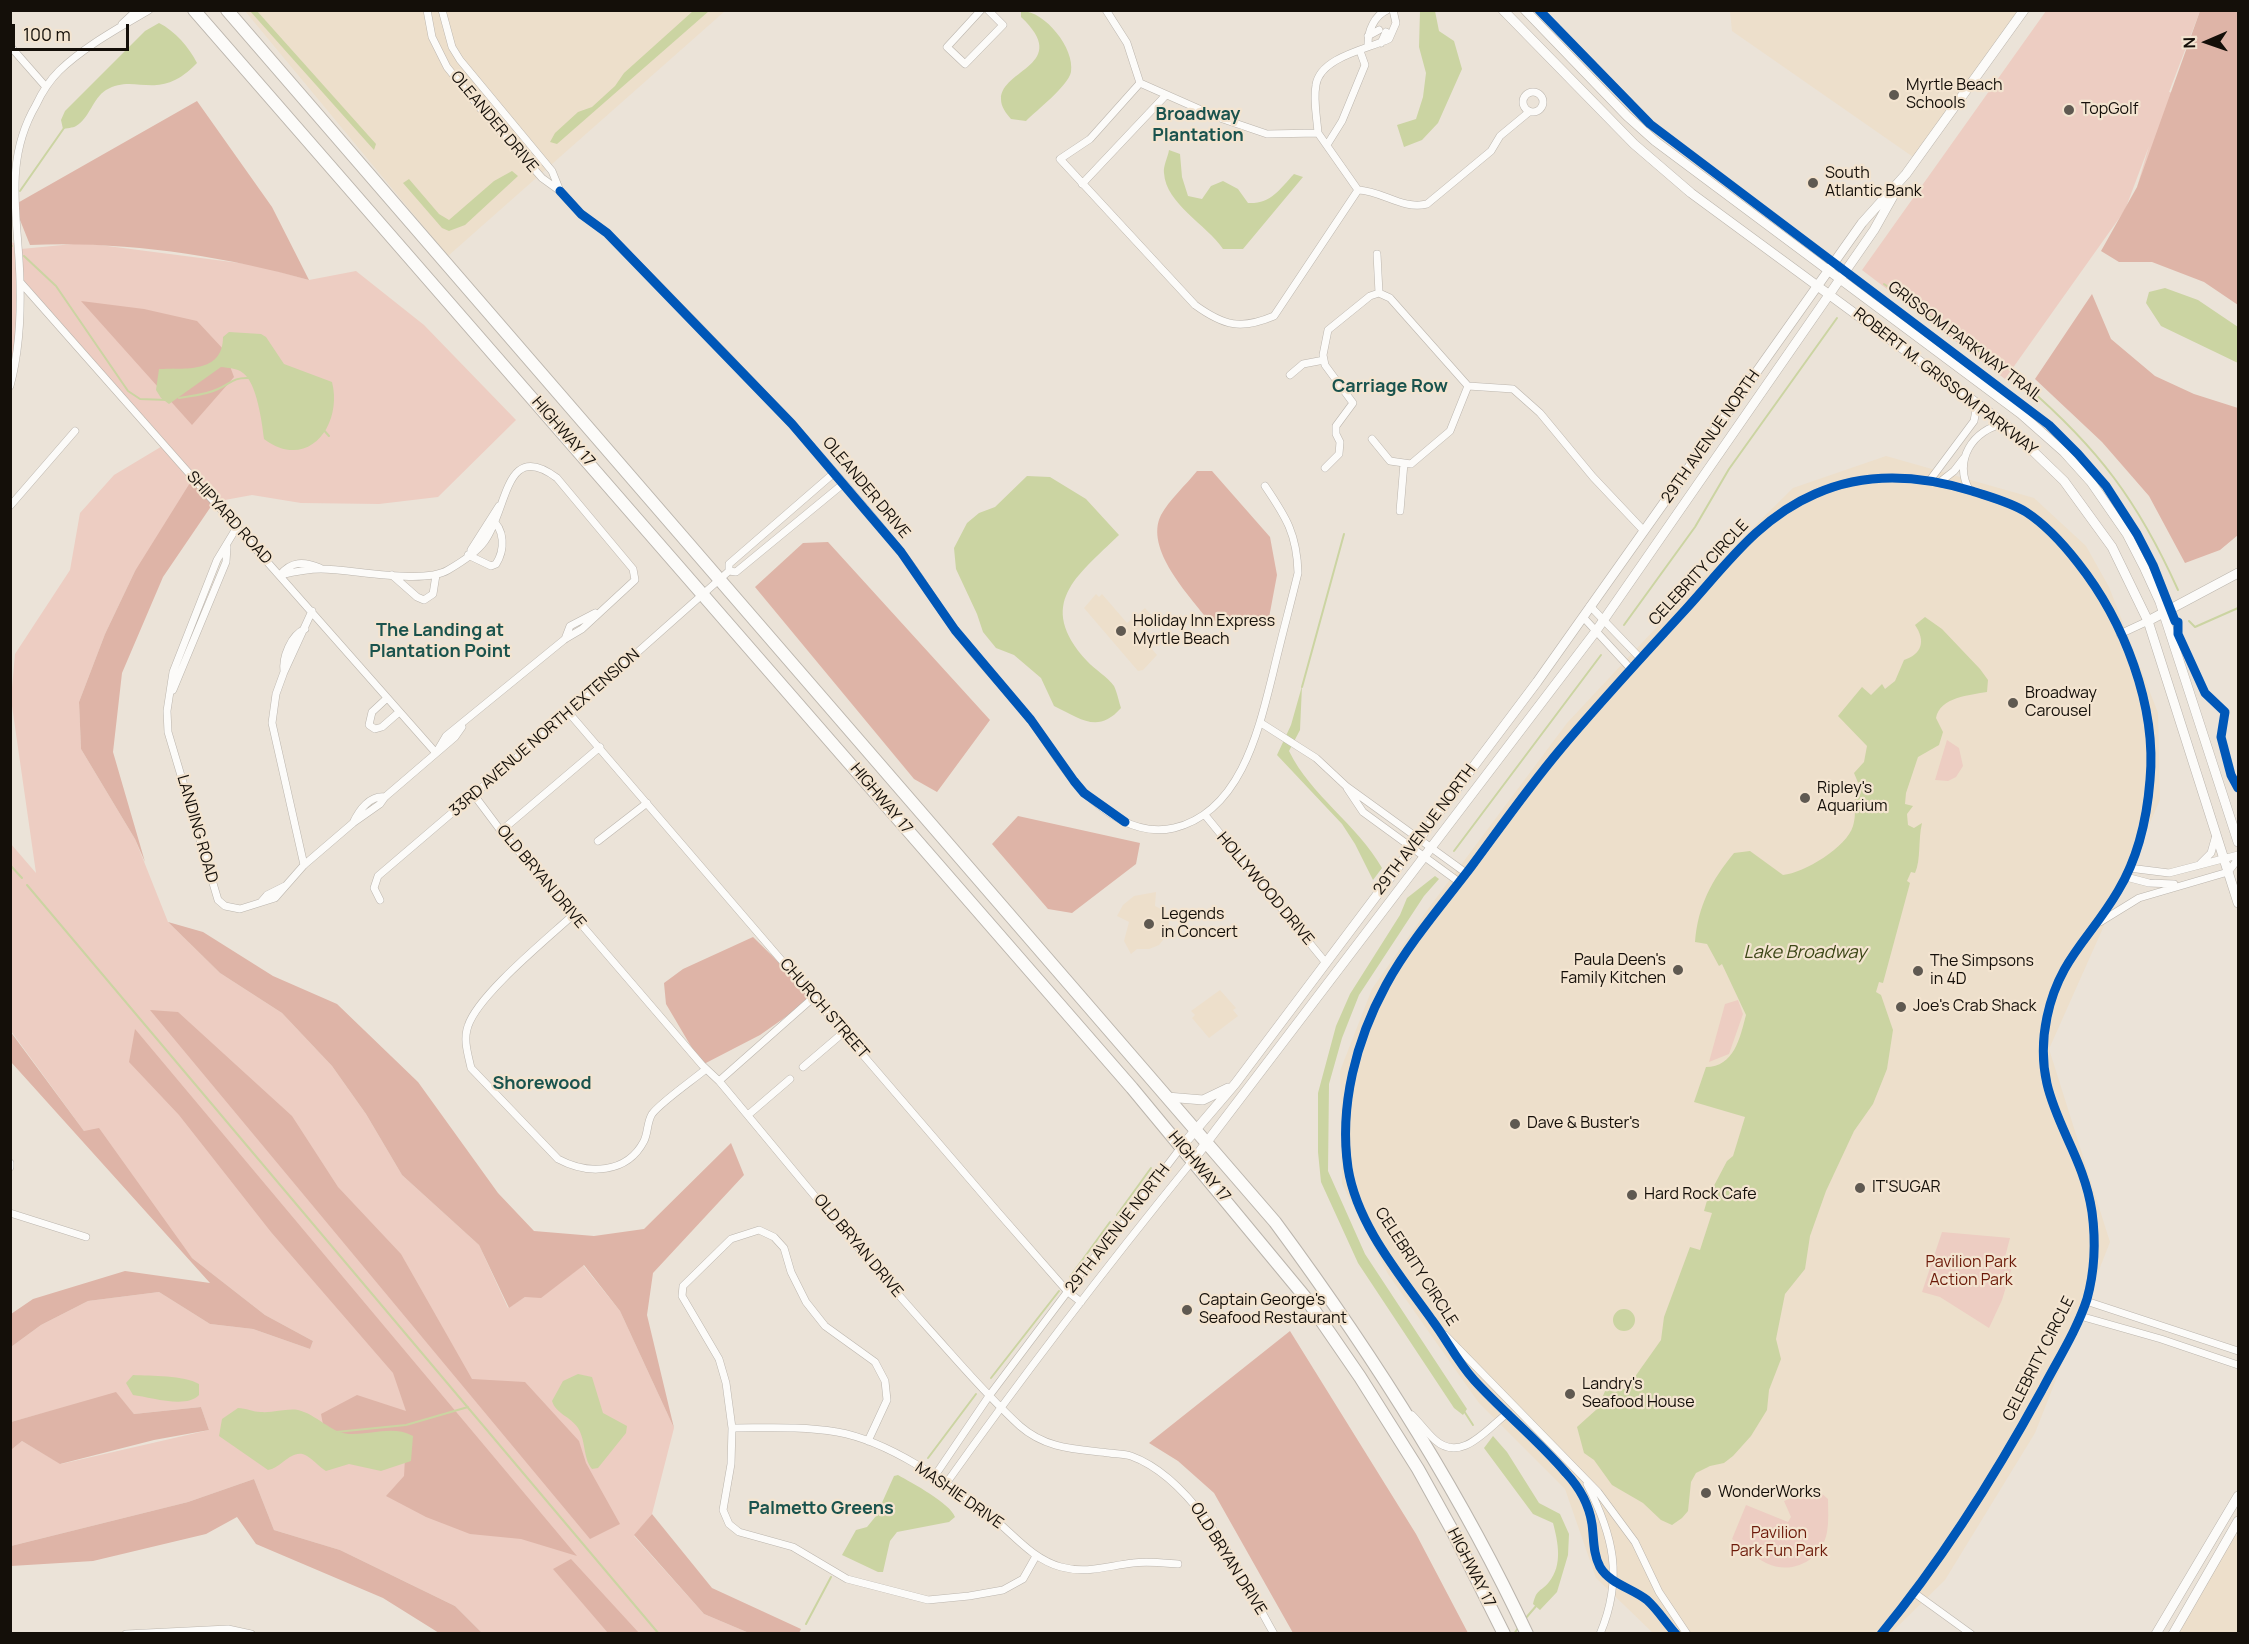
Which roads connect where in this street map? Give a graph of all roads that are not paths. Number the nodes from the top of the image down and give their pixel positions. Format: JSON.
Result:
{"nodes":[{"id":1,"x":137,"y":10,"type":"edge"},
{"id":2,"x":149,"y":10,"type":"edge"},
{"id":3,"x":194,"y":10,"type":"edge"},
{"id":4,"x":227,"y":10,"type":"edge"},
{"id":5,"x":427,"y":10,"type":"edge"},
{"id":6,"x":442,"y":10,"type":"edge"},
{"id":7,"x":981,"y":10,"type":"edge"},
{"id":8,"x":988,"y":10,"type":"edge"},
{"id":9,"x":1106,"y":10,"type":"edge"},
{"id":10,"x":1503,"y":10,"type":"edge"},
{"id":11,"x":1525,"y":10,"type":"edge"},
{"id":12,"x":2024,"y":10,"type":"edge"},
{"id":13,"x":1385,"y":11,"type":"edge"},
{"id":14,"x":1393,"y":13,"type":"edge"},
{"id":15,"x":1384,"y":27,"type":"junction"},
{"id":16,"x":119,"y":28,"type":"junction"},
{"id":17,"x":1368,"y":36,"type":"junction"},
{"id":18,"x":1381,"y":43,"type":"junction"},
{"id":19,"x":1368,"y":45,"type":"junction"},
{"id":20,"x":10,"y":46,"type":"edge"},
{"id":21,"x":1360,"y":51,"type":"junction"},
{"id":22,"x":1140,"y":83,"type":"junction"},
{"id":23,"x":46,"y":87,"type":"junction"},
{"id":24,"x":1166,"y":95,"type":"junction"},
{"id":25,"x":1529,"y":111,"type":"dead end"},
{"id":26,"x":1318,"y":133,"type":"junction"},
{"id":27,"x":1327,"y":145,"type":"junction"},
{"id":28,"x":13,"y":154,"type":"edge"},
{"id":29,"x":1906,"y":174,"type":"junction"},
{"id":30,"x":1082,"y":184,"type":"junction"},
{"id":31,"x":1358,"y":190,"type":"junction"},
{"id":32,"x":560,"y":191,"type":"junction"},
{"id":33,"x":1377,"y":254,"type":"dead end"},
{"id":34,"x":1828,"y":271,"type":"junction"},
{"id":35,"x":1839,"y":280,"type":"junction"},
{"id":36,"x":21,"y":283,"type":"junction"},
{"id":37,"x":1818,"y":284,"type":"junction"},
{"id":38,"x":1379,"y":293,"type":"junction"},
{"id":39,"x":1830,"y":294,"type":"junction"},
{"id":40,"x":1324,"y":360,"type":"junction"},
{"id":41,"x":1290,"y":375,"type":"dead end"},
{"id":42,"x":10,"y":386,"type":"edge"},
{"id":43,"x":1468,"y":386,"type":"junction"},
{"id":44,"x":1973,"y":400,"type":"junction"},
{"id":45,"x":2005,"y":424,"type":"junction"},
{"id":46,"x":75,"y":431,"type":"dead end"},
{"id":47,"x":1372,"y":439,"type":"dead end"},
{"id":48,"x":1965,"y":456,"type":"junction"},
{"id":49,"x":1404,"y":464,"type":"junction"},
{"id":50,"x":1326,"y":468,"type":"dead end"},
{"id":51,"x":834,"y":473,"type":"junction"},
{"id":52,"x":1930,"y":480,"type":"junction"},
{"id":53,"x":1940,"y":482,"type":"junction"},
{"id":54,"x":843,"y":484,"type":"junction"},
{"id":55,"x":1265,"y":486,"type":"dead end"},
{"id":56,"x":1970,"y":491,"type":"junction"},
{"id":57,"x":13,"y":495,"type":"edge"},
{"id":58,"x":10,"y":506,"type":"edge"},
{"id":59,"x":1400,"y":511,"type":"dead end"},
{"id":60,"x":493,"y":520,"type":"junction"},
{"id":61,"x":237,"y":526,"type":"junction"},
{"id":62,"x":1644,"y":531,"type":"junction"},
{"id":63,"x":468,"y":555,"type":"junction"},
{"id":64,"x":2238,"y":573,"type":"edge"},
{"id":65,"x":280,"y":575,"type":"junction"},
{"id":66,"x":392,"y":575,"type":"junction"},
{"id":67,"x":436,"y":575,"type":"junction"},
{"id":68,"x":724,"y":575,"type":"junction"},
{"id":69,"x":703,"y":595,"type":"junction"},
{"id":70,"x":1590,"y":606,"type":"junction"},
{"id":71,"x":312,"y":611,"type":"junction"},
{"id":72,"x":2163,"y":613,"type":"junction"},
{"id":73,"x":1583,"y":617,"type":"junction"},
{"id":74,"x":1603,"y":620,"type":"junction"},
{"id":75,"x":2148,"y":621,"type":"junction"},
{"id":76,"x":1596,"y":631,"type":"junction"},
{"id":77,"x":2120,"y":634,"type":"junction"},
{"id":78,"x":1640,"y":658,"type":"junction"},
{"id":79,"x":1630,"y":668,"type":"junction"},
{"id":80,"x":386,"y":699,"type":"junction"},
{"id":81,"x":398,"y":713,"type":"junction"},
{"id":82,"x":569,"y":713,"type":"junction"},
{"id":83,"x":1261,"y":723,"type":"junction"},
{"id":84,"x":600,"y":747,"type":"junction"},
{"id":85,"x":435,"y":753,"type":"junction"},
{"id":86,"x":1346,"y":786,"type":"junction"},
{"id":87,"x":474,"y":795,"type":"junction"},
{"id":88,"x":647,"y":803,"type":"junction"},
{"id":89,"x":1205,"y":814,"type":"junction"},
{"id":90,"x":501,"y":831,"type":"junction"},
{"id":91,"x":2216,"y":834,"type":"junction"},
{"id":92,"x":1418,"y":839,"type":"junction"},
{"id":93,"x":598,"y":841,"type":"dead end"},
{"id":94,"x":2238,"y":842,"type":"edge"},
{"id":95,"x":1432,"y":848,"type":"junction"},
{"id":96,"x":1411,"y":849,"type":"junction"},
{"id":97,"x":1423,"y":857,"type":"junction"},
{"id":98,"x":2238,"y":857,"type":"edge"},
{"id":99,"x":2224,"y":859,"type":"junction"},
{"id":100,"x":304,"y":865,"type":"junction"},
{"id":101,"x":2198,"y":865,"type":"junction"},
{"id":102,"x":2129,"y":868,"type":"junction"},
{"id":103,"x":2228,"y":872,"type":"junction"},
{"id":104,"x":1466,"y":873,"type":"junction"},
{"id":105,"x":2126,"y":877,"type":"junction"},
{"id":106,"x":1459,"y":882,"type":"junction"},
{"id":107,"x":2191,"y":883,"type":"junction"},
{"id":108,"x":380,"y":900,"type":"dead end"},
{"id":109,"x":2238,"y":903,"type":"edge"},
{"id":110,"x":573,"y":915,"type":"junction"},
{"id":111,"x":2093,"y":927,"type":"junction"},
{"id":112,"x":1326,"y":963,"type":"junction"},
{"id":113,"x":814,"y":997,"type":"junction"},
{"id":114,"x":844,"y":1032,"type":"junction"},
{"id":115,"x":803,"y":1067,"type":"dead end"},
{"id":116,"x":706,"y":1069,"type":"junction"},
{"id":117,"x":790,"y":1079,"type":"dead end"},
{"id":118,"x":718,"y":1081,"type":"junction"},
{"id":119,"x":1235,"y":1084,"type":"junction"},
{"id":120,"x":1167,"y":1097,"type":"junction"},
{"id":121,"x":748,"y":1115,"type":"junction"},
{"id":122,"x":1197,"y":1131,"type":"junction"},
{"id":123,"x":1207,"y":1143,"type":"junction"},
{"id":124,"x":1182,"y":1146,"type":"junction"},
{"id":125,"x":1194,"y":1160,"type":"junction"},
{"id":126,"x":10,"y":1213,"type":"edge"},
{"id":127,"x":86,"y":1237,"type":"dead end"},
{"id":128,"x":1068,"y":1292,"type":"junction"},
{"id":129,"x":2086,"y":1301,"type":"junction"},
{"id":130,"x":1081,"y":1302,"type":"junction"},
{"id":131,"x":2080,"y":1316,"type":"junction"},
{"id":132,"x":1439,"y":1329,"type":"junction"},
{"id":133,"x":2238,"y":1351,"type":"edge"},
{"id":134,"x":2238,"y":1365,"type":"edge"},
{"id":135,"x":989,"y":1396,"type":"junction"},
{"id":136,"x":1402,"y":1405,"type":"junction"},
{"id":137,"x":1000,"y":1407,"type":"junction"},
{"id":138,"x":1516,"y":1410,"type":"junction"},
{"id":139,"x":1507,"y":1414,"type":"junction"},
{"id":140,"x":732,"y":1428,"type":"junction"},
{"id":141,"x":868,"y":1441,"type":"junction"},
{"id":142,"x":934,"y":1477,"type":"junction"},
{"id":143,"x":1584,"y":1479,"type":"junction"},
{"id":144,"x":945,"y":1485,"type":"junction"},
{"id":145,"x":2238,"y":1496,"type":"edge"},
{"id":146,"x":2238,"y":1521,"type":"edge"},
{"id":147,"x":1036,"y":1556,"type":"junction"},
{"id":148,"x":1178,"y":1563,"type":"dead end"},
{"id":149,"x":1612,"y":1580,"type":"junction"},
{"id":150,"x":1913,"y":1592,"type":"junction"},
{"id":151,"x":126,"y":1634,"type":"edge"},
{"id":152,"x":251,"y":1634,"type":"edge"},
{"id":153,"x":1274,"y":1634,"type":"edge"},
{"id":154,"x":1504,"y":1634,"type":"edge"},
{"id":155,"x":1527,"y":1634,"type":"edge"},
{"id":156,"x":1600,"y":1634,"type":"edge"},
{"id":157,"x":1676,"y":1634,"type":"edge"},
{"id":158,"x":1687,"y":1634,"type":"edge"},
{"id":159,"x":1881,"y":1634,"type":"edge"},
{"id":160,"x":1971,"y":1634,"type":"edge"},
{"id":161,"x":2156,"y":1634,"type":"edge"},
{"id":162,"x":2173,"y":1634,"type":"edge"}],
"edges":[{"from":1,"to":16,"type":"street"},
{"from":2,"to":16,"type":"street"},
{"from":3,"to":69,"type":"highway","name":"HIGHWAY 17"},
{"from":4,"to":68,"type":"highway","name":"HIGHWAY 17"},
{"from":5,"to":32,"type":"street","name":"OLEANDER DRIVE"},
{"from":6,"to":32,"type":"street","name":"OLEANDER DRIVE"},
{"from":7,"to":8,"type":"street"},
{"from":9,"to":22,"type":"street"},
{"from":10,"to":37,"type":"main road","name":"ROBERT M. GRISSOM PARKWAY"},
{"from":11,"to":34,"type":"main road","name":"ROBERT M. GRISSOM PARKWAY"},
{"from":12,"to":29,"type":"main road","name":"29TH AVENUE NORTH"},
{"from":13,"to":15,"type":"street"},
{"from":13,"to":17,"type":"street"},
{"from":14,"to":15,"type":"street"},
{"from":14,"to":18,"type":"street"},
{"from":15,"to":17,"type":"street"},
{"from":15,"to":18,"type":"street"},
{"from":16,"to":23,"type":"street"},
{"from":17,"to":19,"type":"street"},
{"from":18,"to":19,"type":"street"},
{"from":19,"to":21,"type":"street"},
{"from":20,"to":23,"type":"street"},
{"from":21,"to":26,"type":"street"},
{"from":21,"to":27,"type":"street"},
{"from":22,"to":24,"type":"street"},
{"from":22,"to":30,"type":"street"},
{"from":23,"to":28,"type":"street"},
{"from":24,"to":26,"type":"street"},
{"from":24,"to":30,"type":"street"},
{"from":25,"to":31,"type":"street"},
{"from":26,"to":27,"type":"street"},
{"from":27,"to":31,"type":"street"},
{"from":28,"to":36,"type":"street"},
{"from":29,"to":34,"type":"main road","name":"29TH AVENUE NORTH"},
{"from":29,"to":35,"type":"main road","name":"29TH AVENUE NORTH"},
{"from":30,"to":31,"type":"street"},
{"from":32,"to":51,"type":"street","name":"OLEANDER DRIVE"},
{"from":33,"to":38,"type":"street"},
{"from":34,"to":35,"type":"main road","name":"ROBERT M. GRISSOM PARKWAY"},
{"from":34,"to":37,"type":"main road","name":"29TH AVENUE NORTH"},
{"from":35,"to":39,"type":"main road","name":"29TH AVENUE NORTH"},
{"from":35,"to":72,"type":"main road","name":"ROBERT M. GRISSOM PARKWAY"},
{"from":36,"to":42,"type":"street"},
{"from":36,"to":61,"type":"street","name":"SHIPYARD ROAD"},
{"from":37,"to":39,"type":"main road","name":"ROBERT M. GRISSOM PARKWAY"},
{"from":37,"to":62,"type":"main road","name":"29TH AVENUE NORTH"},
{"from":38,"to":40,"type":"street"},
{"from":38,"to":43,"type":"street"},
{"from":39,"to":44,"type":"main road","name":"ROBERT M. GRISSOM PARKWAY"},
{"from":39,"to":74,"type":"main road","name":"29TH AVENUE NORTH"},
{"from":40,"to":41,"type":"street"},
{"from":40,"to":50,"type":"street"},
{"from":43,"to":49,"type":"street"},
{"from":43,"to":62,"type":"street"},
{"from":44,"to":45,"type":"main road","name":"ROBERT M. GRISSOM PARKWAY"},
{"from":44,"to":52,"type":"street"},
{"from":45,"to":48,"type":"street"},
{"from":45,"to":75,"type":"main road","name":"ROBERT M. GRISSOM PARKWAY"},
{"from":46,"to":57,"type":"street"},
{"from":47,"to":49,"type":"street"},
{"from":48,"to":53,"type":"street"},
{"from":48,"to":56,"type":"street"},
{"from":49,"to":59,"type":"street"},
{"from":51,"to":54,"type":"street","name":"OLEANDER DRIVE"},
{"from":51,"to":68,"type":"street","name":"33RD AVENUE NORTH EXTENSION"},
{"from":52,"to":53,"type":"street","name":"CELEBRITY CIRCLE"},
{"from":52,"to":78,"type":"street","name":"CELEBRITY CIRCLE"},
{"from":53,"to":56,"type":"street","name":"CELEBRITY CIRCLE"},
{"from":54,"to":68,"type":"street","name":"33RD AVENUE NORTH EXTENSION"},
{"from":54,"to":89,"type":"street","name":"OLEANDER DRIVE"},
{"from":55,"to":83,"type":"street","name":"OLEANDER DRIVE"},
{"from":56,"to":77,"type":"street","name":"CELEBRITY CIRCLE"},
{"from":57,"to":58,"type":"street"},
{"from":60,"to":63,"type":"street"},
{"from":60,"to":63,"type":"street"},
{"from":60,"to":85,"type":"street","name":"LANDING ROAD"},
{"from":61,"to":65,"type":"street","name":"SHIPYARD ROAD"},
{"from":61,"to":100,"type":"street","name":"LANDING ROAD"},
{"from":62,"to":70,"type":"main road","name":"29TH AVENUE NORTH"},
{"from":63,"to":67,"type":"street"},
{"from":64,"to":72,"type":"main road"},
{"from":65,"to":66,"type":"street"},
{"from":65,"to":71,"type":"street","name":"SHIPYARD ROAD"},
{"from":66,"to":67,"type":"street"},
{"from":66,"to":67,"type":"street"},
{"from":68,"to":69,"type":"street","name":"33RD AVENUE NORTH EXTENSION"},
{"from":68,"to":120,"type":"highway","name":"HIGHWAY 17"},
{"from":69,"to":82,"type":"street","name":"33RD AVENUE NORTH EXTENSION"},
{"from":69,"to":124,"type":"highway","name":"HIGHWAY 17"},
{"from":70,"to":73,"type":"main road","name":"29TH AVENUE NORTH"},
{"from":70,"to":74,"type":"street"},
{"from":71,"to":80,"type":"street","name":"SHIPYARD ROAD"},
{"from":71,"to":100,"type":"street"},
{"from":72,"to":75,"type":"main road"},
{"from":72,"to":94,"type":"main road","name":"ROBERT M. GRISSOM PARKWAY"},
{"from":73,"to":76,"type":"street"},
{"from":73,"to":92,"type":"main road","name":"29TH AVENUE NORTH"},
{"from":74,"to":76,"type":"main road","name":"29TH AVENUE NORTH"},
{"from":74,"to":78,"type":"street"},
{"from":75,"to":77,"type":"street"},
{"from":75,"to":91,"type":"main road","name":"ROBERT M. GRISSOM PARKWAY"},
{"from":76,"to":79,"type":"street"},
{"from":76,"to":95,"type":"main road","name":"29TH AVENUE NORTH"},
{"from":77,"to":102,"type":"street","name":"CELEBRITY CIRCLE"},
{"from":78,"to":79,"type":"street","name":"CELEBRITY CIRCLE"},
{"from":79,"to":104,"type":"street","name":"CELEBRITY CIRCLE"},
{"from":80,"to":81,"type":"street","name":"SHIPYARD ROAD"},
{"from":80,"to":81,"type":"street"},
{"from":81,"to":85,"type":"street","name":"SHIPYARD ROAD"},
{"from":82,"to":84,"type":"street","name":"CHURCH STREET"},
{"from":82,"to":87,"type":"street","name":"33RD AVENUE NORTH EXTENSION"},
{"from":83,"to":86,"type":"street"},
{"from":83,"to":89,"type":"street","name":"OLEANDER DRIVE"},
{"from":84,"to":88,"type":"street","name":"CHURCH STREET"},
{"from":84,"to":90,"type":"street"},
{"from":85,"to":100,"type":"street","name":"LANDING ROAD"},
{"from":86,"to":92,"type":"street"},
{"from":86,"to":96,"type":"street"},
{"from":87,"to":90,"type":"street","name":"OLD BRYAN DRIVE"},
{"from":87,"to":108,"type":"street","name":"33RD AVENUE NORTH EXTENSION"},
{"from":88,"to":93,"type":"street"},
{"from":88,"to":113,"type":"street","name":"CHURCH STREET"},
{"from":89,"to":112,"type":"street","name":"HOLLYWOOD DRIVE"},
{"from":90,"to":110,"type":"street","name":"OLD BRYAN DRIVE"},
{"from":91,"to":99,"type":"main road","name":"ROBERT M. GRISSOM PARKWAY"},
{"from":91,"to":101,"type":"street"},
{"from":92,"to":95,"type":"street"},
{"from":92,"to":96,"type":"main road","name":"29TH AVENUE NORTH"},
{"from":95,"to":97,"type":"main road","name":"29TH AVENUE NORTH"},
{"from":95,"to":104,"type":"street"},
{"from":96,"to":97,"type":"street"},
{"from":96,"to":112,"type":"main road","name":"29TH AVENUE NORTH"},
{"from":97,"to":106,"type":"street"},
{"from":97,"to":123,"type":"main road","name":"29TH AVENUE NORTH"},
{"from":98,"to":99,"type":"street"},
{"from":98,"to":103,"type":"street"},
{"from":99,"to":101,"type":"street"},
{"from":99,"to":103,"type":"main road","name":"ROBERT M. GRISSOM PARKWAY"},
{"from":101,"to":102,"type":"street"},
{"from":102,"to":105,"type":"street","name":"CELEBRITY CIRCLE"},
{"from":103,"to":107,"type":"street"},
{"from":103,"to":109,"type":"main road","name":"ROBERT M. GRISSOM PARKWAY"},
{"from":104,"to":106,"type":"street","name":"CELEBRITY CIRCLE"},
{"from":105,"to":107,"type":"street"},
{"from":105,"to":111,"type":"street","name":"CELEBRITY CIRCLE"},
{"from":106,"to":132,"type":"street","name":"CELEBRITY CIRCLE"},
{"from":107,"to":111,"type":"street"},
{"from":110,"to":116,"type":"street","name":"OLD BRYAN DRIVE"},
{"from":110,"to":116,"type":"street"},
{"from":111,"to":129,"type":"street","name":"CELEBRITY CIRCLE"},
{"from":112,"to":119,"type":"main road","name":"29TH AVENUE NORTH"},
{"from":113,"to":114,"type":"street","name":"CHURCH STREET"},
{"from":113,"to":118,"type":"street"},
{"from":114,"to":115,"type":"street"},
{"from":114,"to":128,"type":"street","name":"CHURCH STREET"},
{"from":116,"to":118,"type":"street","name":"OLD BRYAN DRIVE"},
{"from":117,"to":121,"type":"street"},
{"from":118,"to":121,"type":"street","name":"OLD BRYAN DRIVE"},
{"from":119,"to":120,"type":"main road"},
{"from":119,"to":122,"type":"main road","name":"29TH AVENUE NORTH"},
{"from":120,"to":122,"type":"highway","name":"HIGHWAY 17"},
{"from":121,"to":135,"type":"street","name":"OLD BRYAN DRIVE"},
{"from":122,"to":123,"type":"highway","name":"HIGHWAY 17"},
{"from":122,"to":124,"type":"main road","name":"29TH AVENUE NORTH"},
{"from":123,"to":125,"type":"main road","name":"29TH AVENUE NORTH"},
{"from":123,"to":136,"type":"highway","name":"HIGHWAY 17"},
{"from":124,"to":125,"type":"highway","name":"HIGHWAY 17"},
{"from":124,"to":128,"type":"street","name":"29TH AVENUE NORTH"},
{"from":125,"to":130,"type":"street","name":"29TH AVENUE NORTH"},
{"from":125,"to":154,"type":"highway","name":"HIGHWAY 17"},
{"from":126,"to":127,"type":"street"},
{"from":128,"to":130,"type":"street","name":"CHURCH STREET"},
{"from":128,"to":135,"type":"street","name":"29TH AVENUE NORTH"},
{"from":129,"to":131,"type":"street","name":"CELEBRITY CIRCLE"},
{"from":129,"to":133,"type":"street"},
{"from":130,"to":137,"type":"street","name":"29TH AVENUE NORTH"},
{"from":131,"to":134,"type":"street"},
{"from":131,"to":150,"type":"street","name":"CELEBRITY CIRCLE"},
{"from":132,"to":138,"type":"street","name":"CELEBRITY CIRCLE"},
{"from":132,"to":139,"type":"street","name":"CELEBRITY CIRCLE"},
{"from":135,"to":137,"type":"street","name":"OLD BRYAN DRIVE"},
{"from":135,"to":142,"type":"street","name":"29TH AVENUE NORTH"},
{"from":136,"to":139,"type":"street"},
{"from":136,"to":155,"type":"highway","name":"HIGHWAY 17"},
{"from":137,"to":144,"type":"street","name":"29TH AVENUE NORTH"},
{"from":137,"to":153,"type":"street","name":"OLD BRYAN DRIVE"},
{"from":138,"to":139,"type":"street"},
{"from":138,"to":143,"type":"street","name":"CELEBRITY CIRCLE"},
{"from":139,"to":149,"type":"street","name":"CELEBRITY CIRCLE"},
{"from":140,"to":141,"type":"street","name":"MASHIE DRIVE"},
{"from":140,"to":141,"type":"street"},
{"from":140,"to":147,"type":"street"},
{"from":141,"to":142,"type":"street","name":"MASHIE DRIVE"},
{"from":142,"to":144,"type":"street","name":"MASHIE DRIVE"},
{"from":143,"to":149,"type":"street"},
{"from":143,"to":158,"type":"street","name":"CELEBRITY CIRCLE"},
{"from":144,"to":147,"type":"street","name":"MASHIE DRIVE"},
{"from":145,"to":161,"type":"main road"},
{"from":146,"to":162,"type":"main road"},
{"from":147,"to":148,"type":"street","name":"MASHIE DRIVE"},
{"from":149,"to":156,"type":"street"},
{"from":149,"to":157,"type":"street","name":"CELEBRITY CIRCLE"},
{"from":150,"to":159,"type":"street","name":"CELEBRITY CIRCLE"},
{"from":150,"to":160,"type":"street"},
{"from":151,"to":152,"type":"street"}]}
